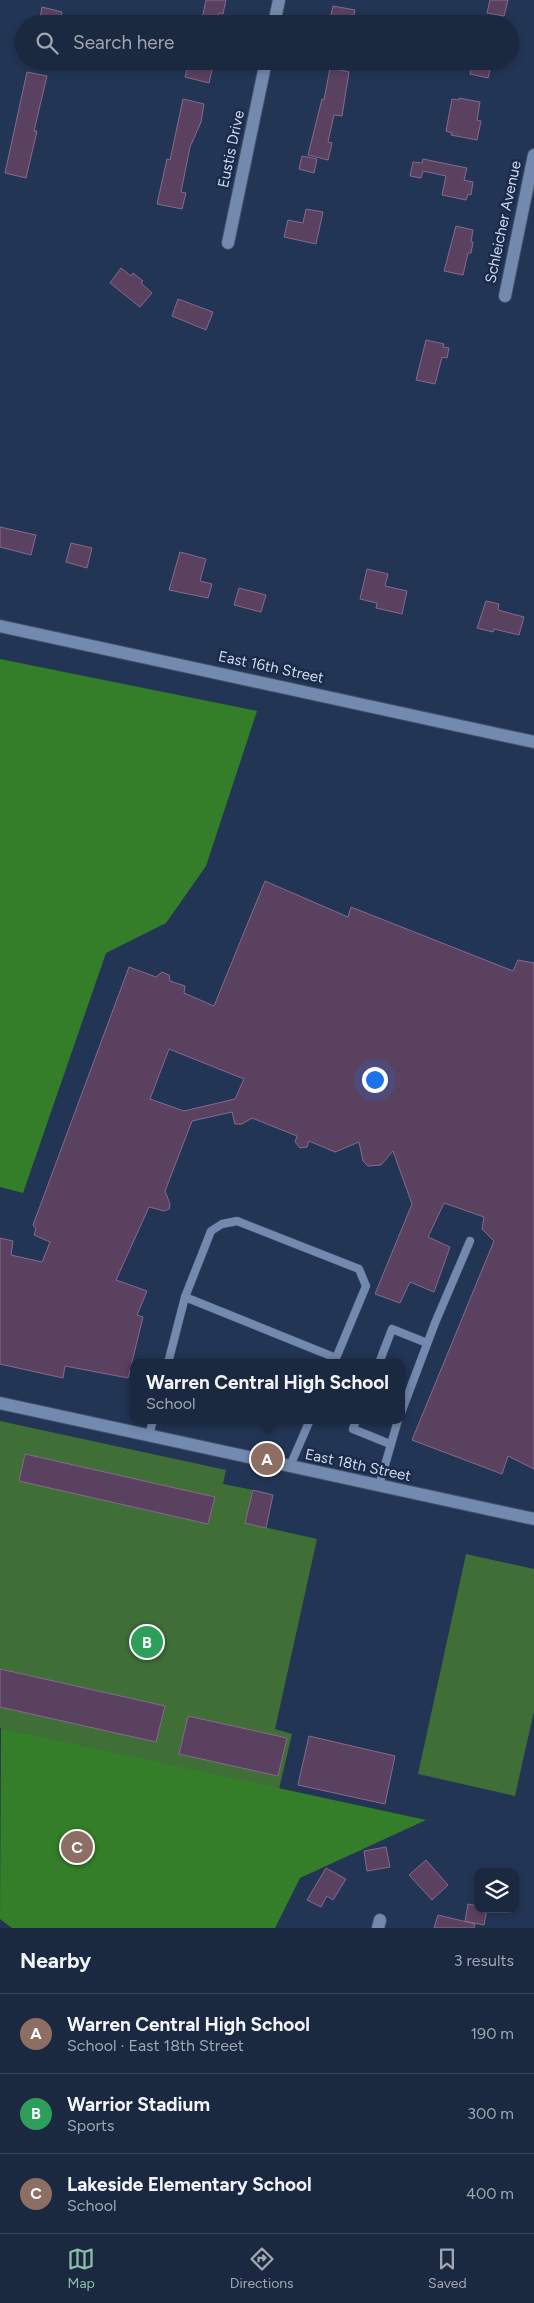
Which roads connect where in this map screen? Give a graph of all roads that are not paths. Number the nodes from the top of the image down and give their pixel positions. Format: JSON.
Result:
{"nodes":[{"id":1,"x":279,"y":0,"type":"edge"},
{"id":2,"x":276,"y":15,"type":"edge"},
{"id":3,"x":264,"y":70,"type":"edge"},
{"id":4,"x":534,"y":156,"type":"edge"},
{"id":5,"x":228,"y":243,"type":"dead end"},
{"id":6,"x":505,"y":296,"type":"dead end"},
{"id":7,"x":0,"y":626,"type":"edge"},
{"id":8,"x":534,"y":742,"type":"edge"},
{"id":9,"x":470,"y":1241,"type":"dead end"},
{"id":10,"x":185,"y":1296,"type":"junction"},
{"id":11,"x":427,"y":1343,"type":"junction"},
{"id":12,"x":169,"y":1359,"type":"edge"},
{"id":13,"x":333,"y":1359,"type":"edge"},
{"id":14,"x":335,"y":1359,"type":"edge"},
{"id":15,"x":381,"y":1359,"type":"edge"},
{"id":16,"x":405,"y":1402,"type":"edge"},
{"id":17,"x":0,"y":1403,"type":"edge"},
{"id":18,"x":152,"y":1424,"type":"edge"},
{"id":19,"x":308,"y":1424,"type":"edge"},
{"id":20,"x":355,"y":1424,"type":"edge"},
{"id":21,"x":397,"y":1424,"type":"edge"},
{"id":22,"x":149,"y":1436,"type":"junction"},
{"id":23,"x":390,"y":1444,"type":"junction"},
{"id":24,"x":290,"y":1466,"type":"junction"},
{"id":25,"x":379,"y":1486,"type":"junction"},
{"id":26,"x":534,"y":1520,"type":"edge"}],
"edges":[{"from":1,"to":2,"type":"street"},
{"from":3,"to":5,"type":"street","name":"Eustis Drive"},
{"from":4,"to":6,"type":"street","name":"Schleicher Avenue"},
{"from":7,"to":8,"type":"street","name":"East 16th Street"},
{"from":9,"to":11,"type":"lane"},
{"from":10,"to":12,"type":"lane"},
{"from":10,"to":13,"type":"lane"},
{"from":10,"to":14,"type":"lane"},
{"from":11,"to":15,"type":"lane"},
{"from":11,"to":16,"type":"lane"},
{"from":17,"to":22,"type":"street","name":"East 18th Street"},
{"from":18,"to":22,"type":"lane"},
{"from":19,"to":24,"type":"lane"},
{"from":20,"to":23,"type":"lane"},
{"from":21,"to":23,"type":"lane"},
{"from":22,"to":24,"type":"street","name":"East 18th Street"},
{"from":23,"to":25,"type":"lane"},
{"from":24,"to":25,"type":"street","name":"East 18th Street"},
{"from":25,"to":26,"type":"street","name":"East 18th Street"}]}
